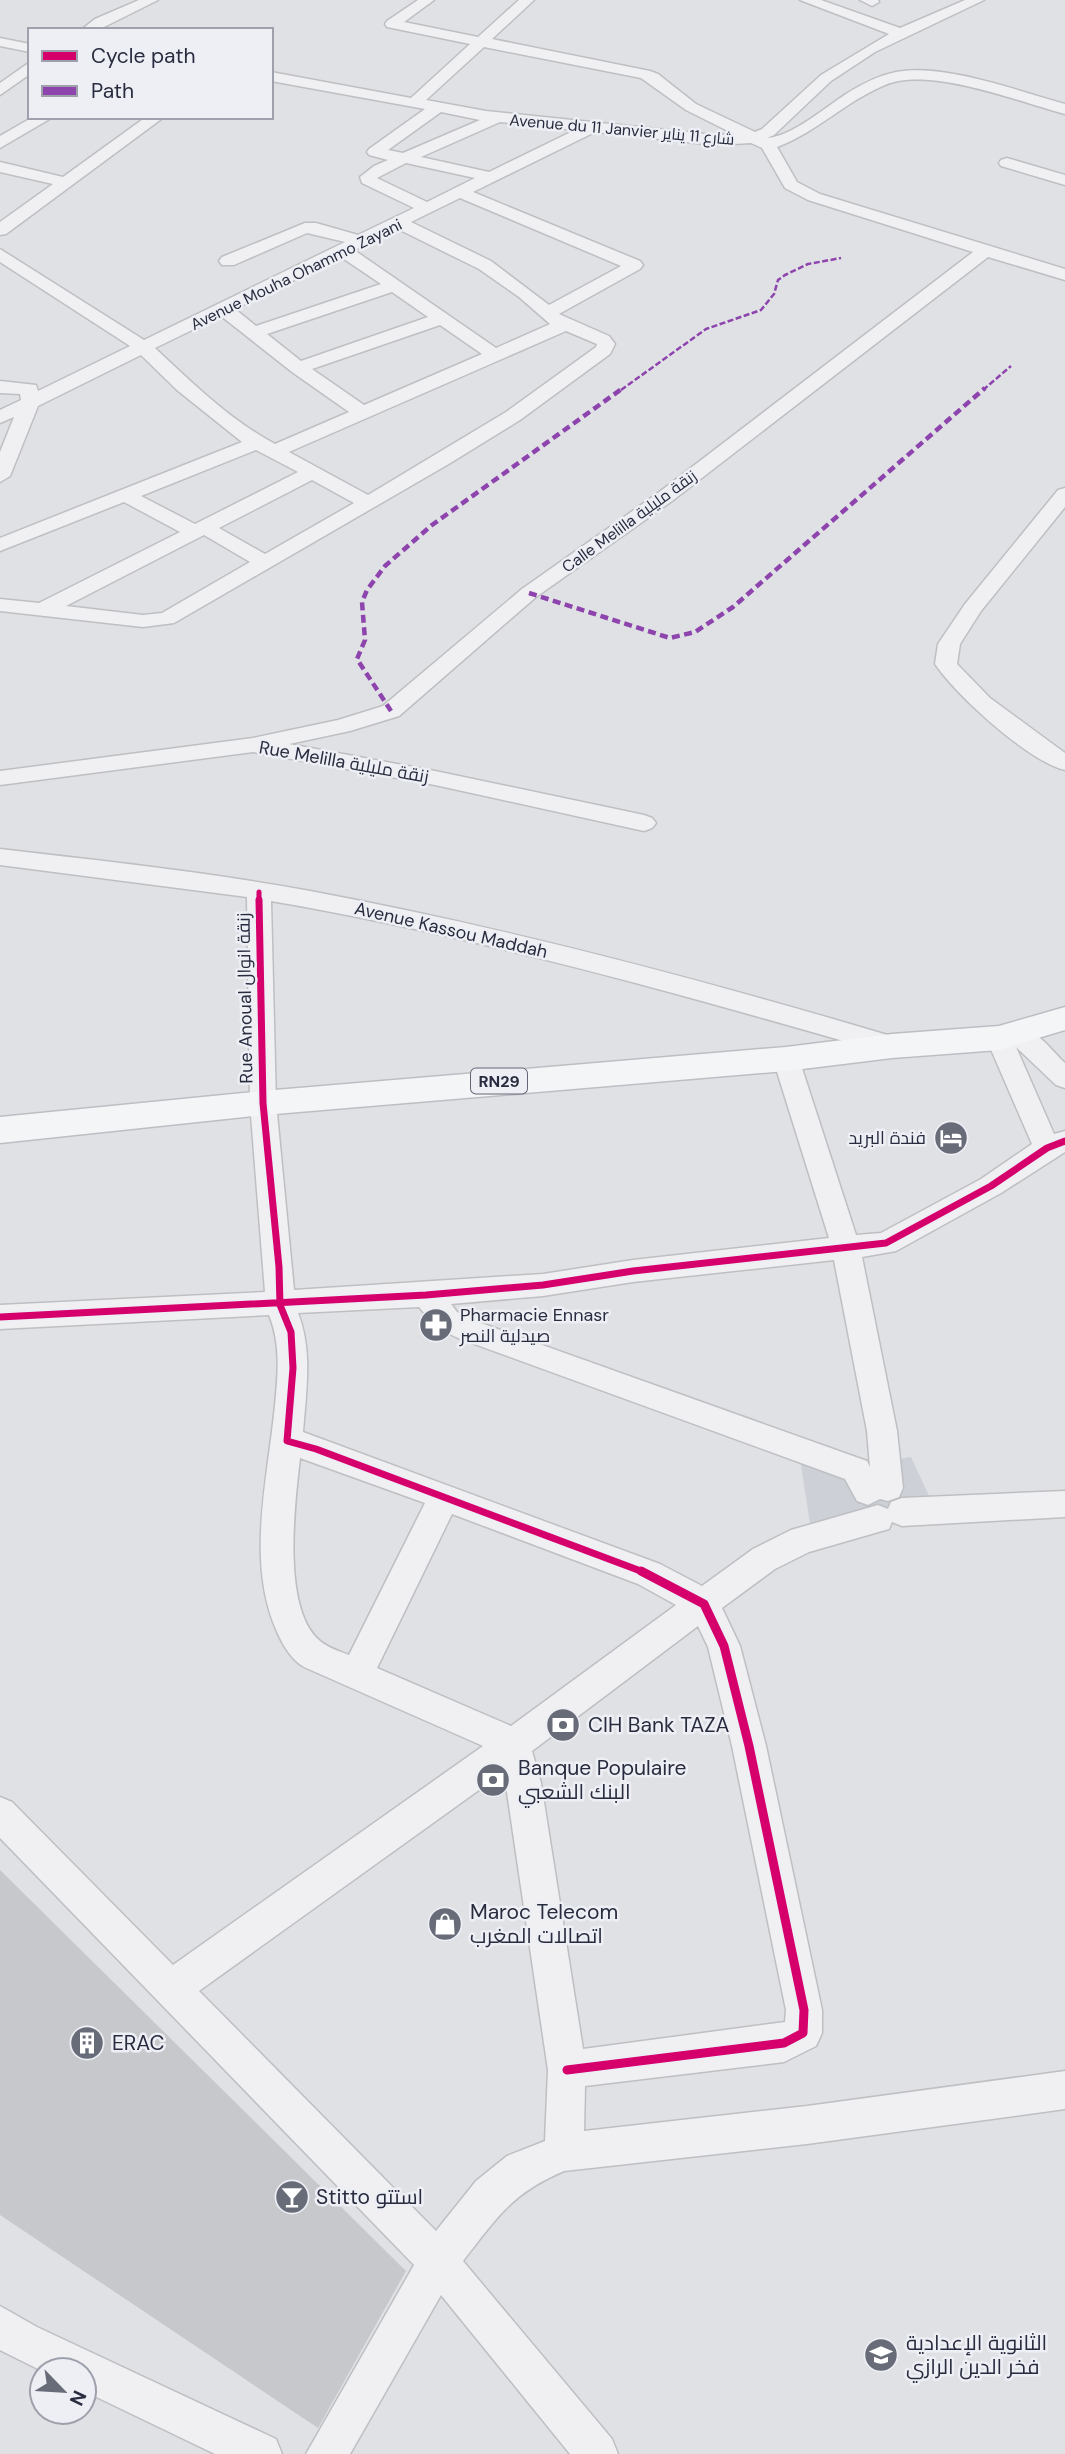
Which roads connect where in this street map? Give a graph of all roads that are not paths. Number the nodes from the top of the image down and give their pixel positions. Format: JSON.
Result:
{"nodes":[{"id":1,"x":151,"y":0,"type":"edge"},
{"id":2,"x":427,"y":0,"type":"edge"},
{"id":3,"x":527,"y":0,"type":"edge"},
{"id":4,"x":807,"y":0,"type":"edge"},
{"id":5,"x":872,"y":1,"type":"edge"},
{"id":6,"x":964,"y":2,"type":"edge"},
{"id":7,"x":843,"y":13,"type":"junction"},
{"id":8,"x":91,"y":28,"type":"edge"},
{"id":9,"x":901,"y":33,"type":"junction"},
{"id":10,"x":481,"y":40,"type":"junction"},
{"id":11,"x":0,"y":42,"type":"edge"},
{"id":12,"x":28,"y":48,"type":"edge"},
{"id":13,"x":28,"y":68,"type":"edge"},
{"id":14,"x":273,"y":76,"type":"edge"},
{"id":15,"x":0,"y":90,"type":"edge"},
{"id":16,"x":413,"y":104,"type":"junction"},
{"id":17,"x":438,"y":108,"type":"junction"},
{"id":18,"x":1065,"y":109,"type":"edge"},
{"id":19,"x":497,"y":118,"type":"junction"},
{"id":20,"x":153,"y":119,"type":"edge"},
{"id":21,"x":41,"y":120,"type":"edge"},
{"id":22,"x":0,"y":121,"type":"edge"},
{"id":23,"x":591,"y":128,"type":"junction"},
{"id":24,"x":762,"y":141,"type":"junction"},
{"id":25,"x":0,"y":143,"type":"edge"},
{"id":26,"x":404,"y":159,"type":"junction"},
{"id":27,"x":1007,"y":163,"type":"dead end"},
{"id":28,"x":0,"y":167,"type":"edge"},
{"id":29,"x":492,"y":177,"type":"junction"},
{"id":30,"x":1065,"y":180,"type":"edge"},
{"id":31,"x":65,"y":182,"type":"junction"},
{"id":32,"x":461,"y":193,"type":"junction"},
{"id":33,"x":428,"y":209,"type":"junction"},
{"id":34,"x":400,"y":223,"type":"junction"},
{"id":35,"x":0,"y":230,"type":"edge"},
{"id":36,"x":362,"y":242,"type":"junction"},
{"id":37,"x":986,"y":250,"type":"junction"},
{"id":38,"x":344,"y":251,"type":"junction"},
{"id":39,"x":0,"y":254,"type":"edge"},
{"id":40,"x":228,"y":261,"type":"dead end"},
{"id":41,"x":1065,"y":275,"type":"edge"},
{"id":42,"x":396,"y":285,"type":"junction"},
{"id":43,"x":224,"y":309,"type":"junction"},
{"id":44,"x":441,"y":319,"type":"junction"},
{"id":45,"x":556,"y":319,"type":"junction"},
{"id":46,"x":251,"y":333,"type":"junction"},
{"id":47,"x":142,"y":347,"type":"junction"},
{"id":48,"x":496,"y":356,"type":"junction"},
{"id":49,"x":298,"y":368,"type":"junction"},
{"id":50,"x":0,"y":387,"type":"edge"},
{"id":51,"x":30,"y":402,"type":"junction"},
{"id":52,"x":363,"y":413,"type":"junction"},
{"id":53,"x":0,"y":416,"type":"edge"},
{"id":54,"x":265,"y":447,"type":"junction"},
{"id":55,"x":313,"y":472,"type":"junction"},
{"id":56,"x":0,"y":476,"type":"edge"},
{"id":57,"x":1065,"y":494,"type":"edge"},
{"id":58,"x":125,"y":495,"type":"junction"},
{"id":59,"x":367,"y":502,"type":"junction"},
{"id":60,"x":199,"y":529,"type":"junction"},
{"id":61,"x":0,"y":545,"type":"edge"},
{"id":62,"x":264,"y":562,"type":"junction"},
{"id":63,"x":0,"y":605,"type":"edge"},
{"id":64,"x":44,"y":609,"type":"junction"},
{"id":65,"x":253,"y":745,"type":"junction"},
{"id":66,"x":1065,"y":763,"type":"edge"},
{"id":67,"x":0,"y":778,"type":"edge"},
{"id":68,"x":643,"y":823,"type":"dead end"},
{"id":69,"x":0,"y":857,"type":"edge"},
{"id":70,"x":259,"y":892,"type":"junction"},
{"id":71,"x":1065,"y":1018,"type":"edge"},
{"id":72,"x":1008,"y":1036,"type":"junction"},
{"id":73,"x":892,"y":1046,"type":"junction"},
{"id":74,"x":786,"y":1059,"type":"junction"},
{"id":75,"x":1065,"y":1078,"type":"edge"},
{"id":76,"x":263,"y":1103,"type":"junction"},
{"id":77,"x":0,"y":1130,"type":"edge"},
{"id":78,"x":1056,"y":1144,"type":"edge"},
{"id":79,"x":846,"y":1248,"type":"junction"},
{"id":80,"x":426,"y":1295,"type":"junction"},
{"id":81,"x":280,"y":1305,"type":"junction"},
{"id":82,"x":0,"y":1317,"type":"edge"},
{"id":83,"x":287,"y":1441,"type":"junction"},
{"id":84,"x":444,"y":1497,"type":"junction"},
{"id":85,"x":884,"y":1503,"type":"junction"},
{"id":86,"x":1065,"y":1504,"type":"edge"},
{"id":87,"x":704,"y":1604,"type":"junction"},
{"id":88,"x":356,"y":1675,"type":"junction"},
{"id":89,"x":513,"y":1745,"type":"junction"},
{"id":90,"x":0,"y":1814,"type":"edge"},
{"id":91,"x":172,"y":1988,"type":"junction"},
{"id":92,"x":567,"y":2070,"type":"junction"},
{"id":93,"x":1065,"y":2090,"type":"edge"},
{"id":94,"x":564,"y":2152,"type":"junction"},
{"id":95,"x":438,"y":2261,"type":"junction"},
{"id":96,"x":0,"y":2326,"type":"edge"},
{"id":97,"x":261,"y":2454,"type":"edge"},
{"id":98,"x":327,"y":2454,"type":"edge"},
{"id":99,"x":597,"y":2454,"type":"edge"}],
"edges":[{"from":1,"to":8,"type":"street"},
{"from":2,"to":10,"type":"street"},
{"from":3,"to":10,"type":"street"},
{"from":4,"to":7,"type":"street"},
{"from":5,"to":7,"type":"street"},
{"from":6,"to":9,"type":"street","name":"Avenue du 11 Janvier شارع 11 يناير"},
{"from":7,"to":9,"type":"street"},
{"from":9,"to":24,"type":"street","name":"Avenue du 11 Janvier شارع 11 يناير"},
{"from":10,"to":16,"type":"street"},
{"from":10,"to":24,"type":"street"},
{"from":11,"to":12,"type":"street"},
{"from":13,"to":15,"type":"street"},
{"from":14,"to":16,"type":"street","name":"Avenue du 11 Janvier شارع 11 يناير"},
{"from":16,"to":17,"type":"street","name":"Avenue du 11 Janvier شارع 11 يناير"},
{"from":17,"to":19,"type":"street","name":"Avenue du 11 Janvier شارع 11 يناير"},
{"from":17,"to":26,"type":"street"},
{"from":18,"to":24,"type":"street"},
{"from":19,"to":23,"type":"street","name":"Avenue du 11 Janvier شارع 11 يناير"},
{"from":19,"to":26,"type":"street"},
{"from":20,"to":31,"type":"street"},
{"from":21,"to":22,"type":"street"},
{"from":21,"to":25,"type":"street"},
{"from":23,"to":24,"type":"street","name":"Avenue du 11 Janvier شارع 11 يناير"},
{"from":23,"to":29,"type":"street","name":"Avenue Mouha Ohammo Zayani"},
{"from":24,"to":37,"type":"street"},
{"from":26,"to":29,"type":"street"},
{"from":26,"to":33,"type":"street"},
{"from":27,"to":30,"type":"street"},
{"from":28,"to":31,"type":"street"},
{"from":29,"to":32,"type":"street","name":"Avenue Mouha Ohammo Zayani"},
{"from":31,"to":35,"type":"street"},
{"from":32,"to":33,"type":"street","name":"Avenue Mouha Ohammo Zayani"},
{"from":32,"to":45,"type":"street"},
{"from":33,"to":34,"type":"street","name":"Avenue Mouha Ohammo Zayani"},
{"from":34,"to":36,"type":"street","name":"Avenue Mouha Ohammo Zayani"},
{"from":34,"to":45,"type":"street"},
{"from":36,"to":38,"type":"street","name":"Avenue Mouha Ohammo Zayani"},
{"from":36,"to":40,"type":"street"},
{"from":37,"to":41,"type":"street"},
{"from":37,"to":65,"type":"street","name":"Calle Melilla زنقة مليلية"},
{"from":38,"to":42,"type":"street"},
{"from":38,"to":43,"type":"street","name":"Avenue Mouha Ohammo Zayani"},
{"from":39,"to":47,"type":"street"},
{"from":42,"to":44,"type":"street"},
{"from":42,"to":46,"type":"street"},
{"from":43,"to":46,"type":"street"},
{"from":43,"to":47,"type":"street","name":"Avenue Mouha Ohammo Zayani"},
{"from":44,"to":48,"type":"street"},
{"from":44,"to":49,"type":"street"},
{"from":45,"to":48,"type":"street"},
{"from":45,"to":59,"type":"street"},
{"from":46,"to":49,"type":"street"},
{"from":47,"to":51,"type":"street","name":"Avenue Mouha Ohammo Zayani"},
{"from":47,"to":54,"type":"street"},
{"from":48,"to":52,"type":"street"},
{"from":49,"to":52,"type":"street"},
{"from":50,"to":51,"type":"street"},
{"from":51,"to":53,"type":"street","name":"Avenue Mouha Ohammo Zayani"},
{"from":51,"to":56,"type":"street"},
{"from":52,"to":54,"type":"street"},
{"from":54,"to":55,"type":"street"},
{"from":54,"to":58,"type":"street"},
{"from":55,"to":59,"type":"street"},
{"from":55,"to":60,"type":"street"},
{"from":57,"to":66,"type":"street"},
{"from":58,"to":60,"type":"street"},
{"from":58,"to":61,"type":"street"},
{"from":59,"to":62,"type":"street"},
{"from":60,"to":62,"type":"street"},
{"from":60,"to":64,"type":"street"},
{"from":62,"to":64,"type":"street"},
{"from":63,"to":64,"type":"street"},
{"from":65,"to":67,"type":"street","name":"Rue Melilla زنقة مليلية"},
{"from":65,"to":68,"type":"street","name":"Rue Melilla زنقة مليلية"},
{"from":69,"to":70,"type":"street","name":"Avenue Kassou Maddah"},
{"from":70,"to":73,"type":"street","name":"Avenue Kassou Maddah"},
{"from":70,"to":76,"type":"street","name":"Rue Anoual زنقة انوال"},
{"from":71,"to":72,"type":"main road","number":"RN29"},
{"from":72,"to":73,"type":"main road","number":"RN29"},
{"from":72,"to":75,"type":"street"},
{"from":72,"to":78,"type":"street"},
{"from":73,"to":74,"type":"main road","number":"RN29"},
{"from":74,"to":76,"type":"main road","number":"RN29"},
{"from":74,"to":79,"type":"street"},
{"from":76,"to":77,"type":"main road","number":"RN29"},
{"from":76,"to":81,"type":"street","name":"Rue Anoual زنقة انوال"},
{"from":78,"to":79,"type":"street"},
{"from":79,"to":80,"type":"street"},
{"from":79,"to":85,"type":"street"},
{"from":80,"to":81,"type":"street"},
{"from":80,"to":85,"type":"street"},
{"from":81,"to":82,"type":"street"},
{"from":81,"to":83,"type":"street","name":"Rue Anoual زنقة انوال"},
{"from":83,"to":84,"type":"street"},
{"from":83,"to":88,"type":"street","name":"Rue Anoual زنقة انوال"},
{"from":84,"to":87,"type":"street"},
{"from":84,"to":88,"type":"street"},
{"from":85,"to":86,"type":"street"},
{"from":85,"to":87,"type":"street"},
{"from":87,"to":89,"type":"street"},
{"from":87,"to":92,"type":"street"},
{"from":88,"to":89,"type":"street","name":"Rue Anoual زنقة انوال"},
{"from":89,"to":91,"type":"street"},
{"from":89,"to":92,"type":"street"},
{"from":90,"to":91,"type":"street"},
{"from":91,"to":95,"type":"street"},
{"from":92,"to":94,"type":"street"},
{"from":93,"to":94,"type":"street"},
{"from":94,"to":95,"type":"street"},
{"from":95,"to":98,"type":"street"},
{"from":95,"to":99,"type":"street"},
{"from":96,"to":97,"type":"street"}]}
